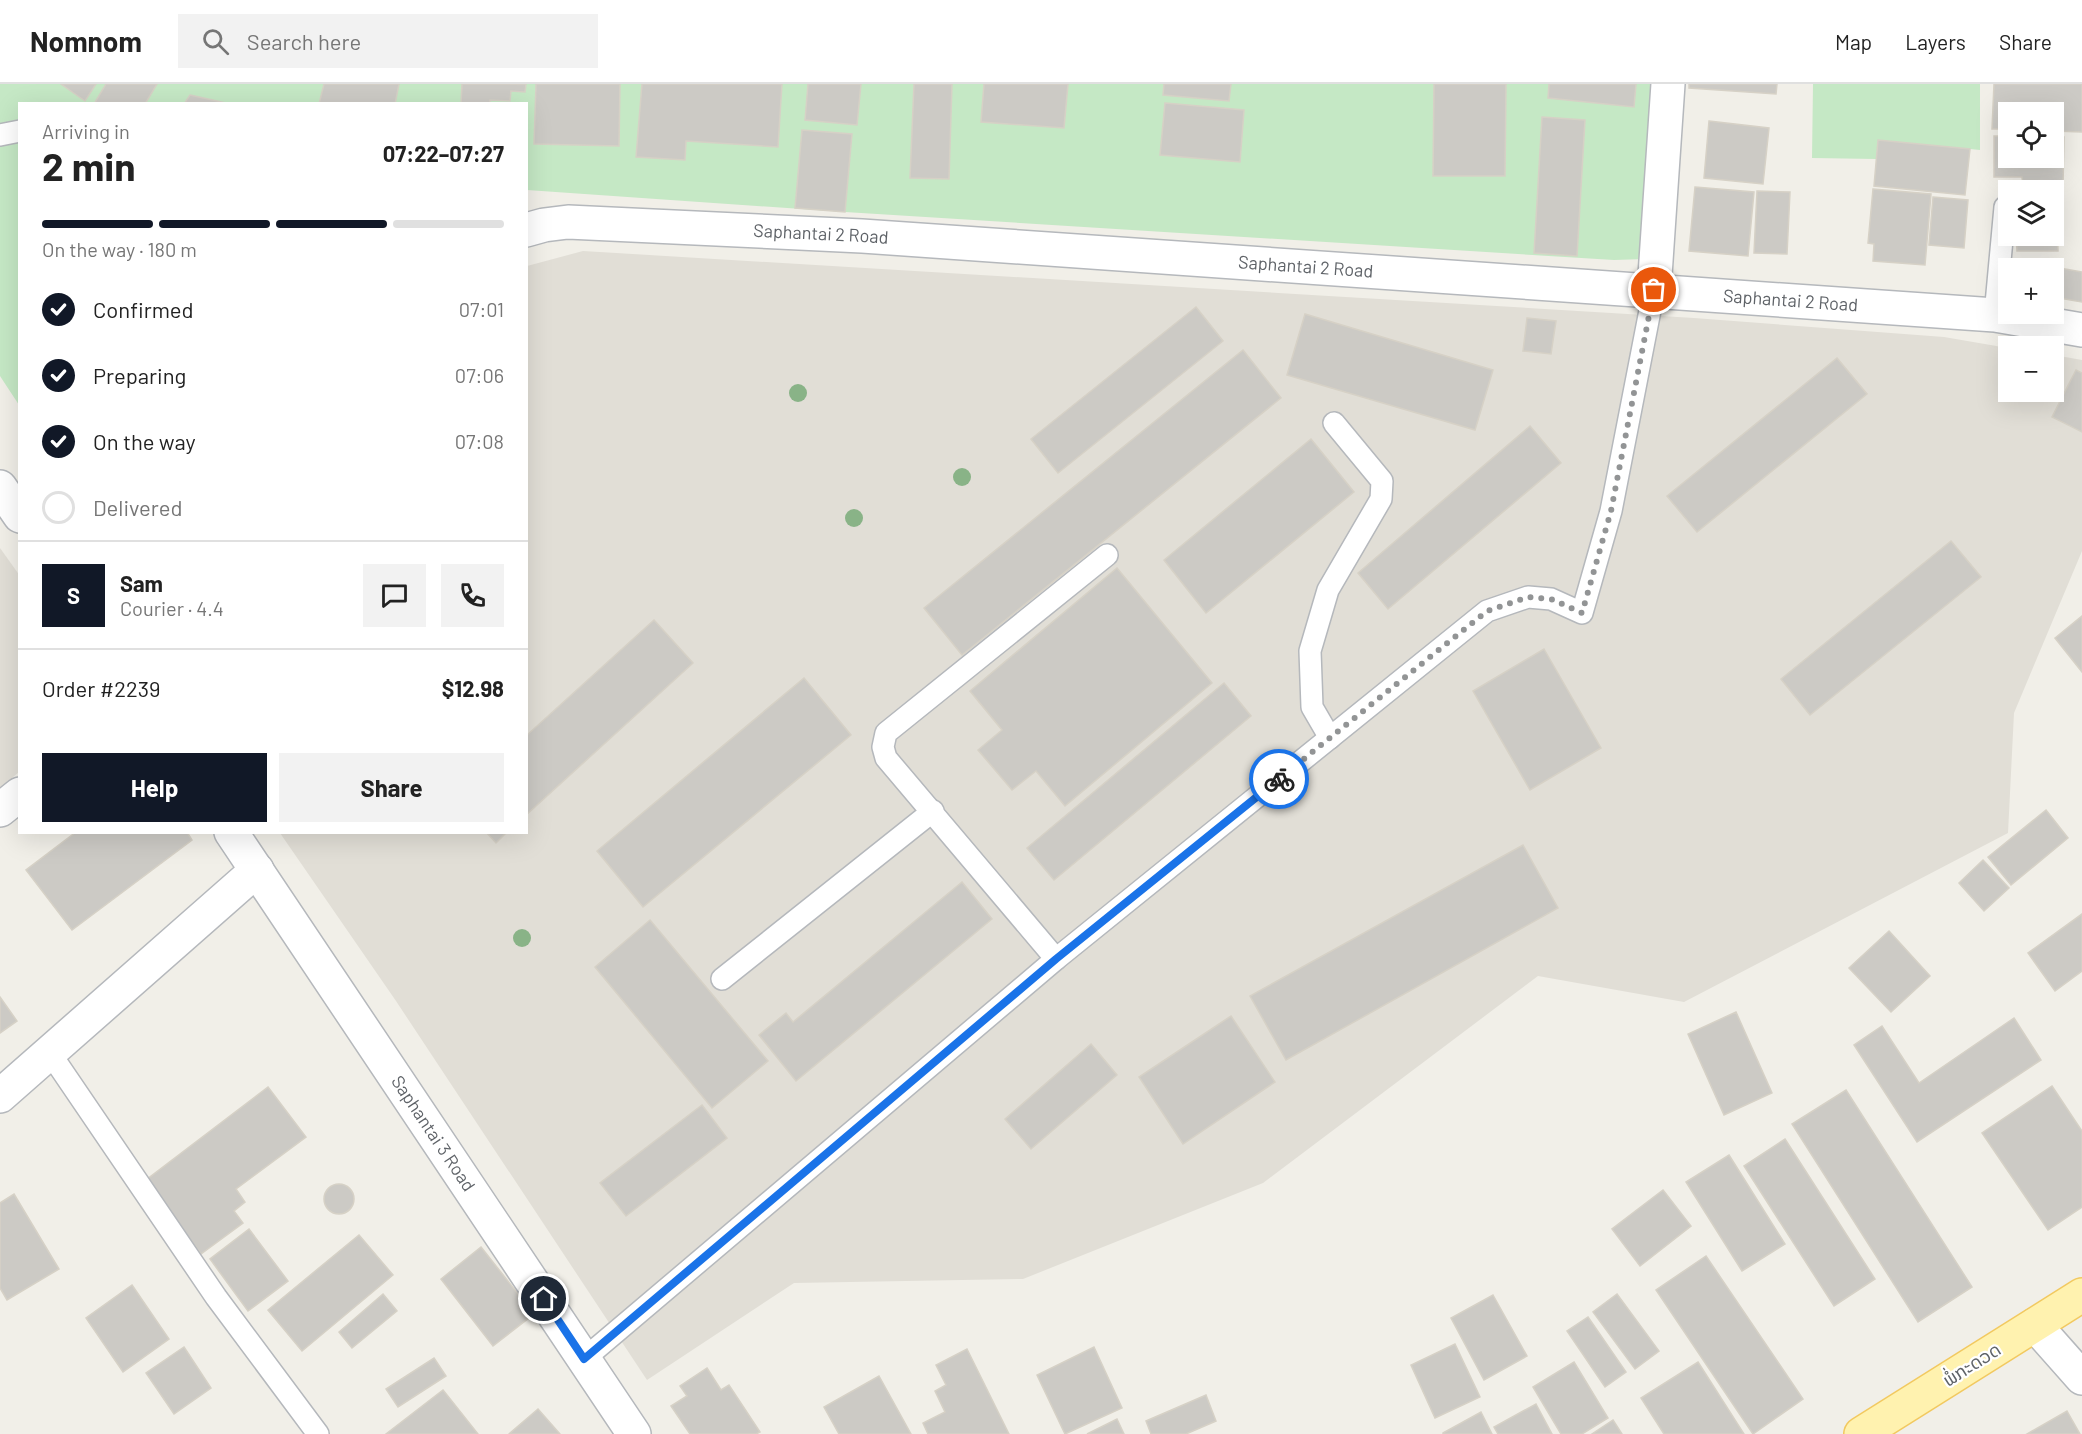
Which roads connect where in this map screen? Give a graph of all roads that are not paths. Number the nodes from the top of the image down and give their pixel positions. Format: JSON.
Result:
{"nodes":[{"id":1,"x":1668,"y":84,"type":"edge"},
{"id":2,"x":18,"y":131,"type":"edge"},
{"id":3,"x":0,"y":135,"type":"edge"},
{"id":4,"x":528,"y":229,"type":"edge"},
{"id":5,"x":2001,"y":246,"type":"edge"},
{"id":6,"x":1654,"y":290,"type":"junction"},
{"id":7,"x":1995,"y":315,"type":"junction"},
{"id":8,"x":2082,"y":330,"type":"edge"},
{"id":9,"x":1334,"y":423,"type":"dead end"},
{"id":10,"x":0,"y":486,"type":"edge"},
{"id":11,"x":18,"y":513,"type":"edge"},
{"id":12,"x":1107,"y":555,"type":"dead end"},
{"id":13,"x":1330,"y":738,"type":"junction"},
{"id":14,"x":18,"y":796,"type":"edge"},
{"id":15,"x":0,"y":810,"type":"edge"},
{"id":16,"x":933,"y":811,"type":"junction"},
{"id":17,"x":232,"y":834,"type":"edge"},
{"id":18,"x":257,"y":870,"type":"junction"},
{"id":19,"x":1056,"y":959,"type":"junction"},
{"id":20,"x":722,"y":979,"type":"dead end"},
{"id":21,"x":50,"y":1053,"type":"junction"},
{"id":22,"x":0,"y":1096,"type":"edge"},
{"id":23,"x":2082,"y":1295,"type":"edge"},
{"id":24,"x":2035,"y":1325,"type":"junction"},
{"id":25,"x":584,"y":1359,"type":"junction"},
{"id":26,"x":2082,"y":1378,"type":"edge"},
{"id":27,"x":318,"y":1434,"type":"edge"},
{"id":28,"x":634,"y":1434,"type":"edge"},
{"id":29,"x":1861,"y":1434,"type":"edge"}],
"edges":[{"from":1,"to":6,"type":"street"},
{"from":2,"to":3,"type":"lane"},
{"from":4,"to":6,"type":"street","name":"Saphantai 2 Road"},
{"from":5,"to":7,"type":"lane"},
{"from":6,"to":7,"type":"street","name":"Saphantai 2 Road"},
{"from":6,"to":13,"type":"lane"},
{"from":7,"to":8,"type":"street","name":"Saphantai 2 Road"},
{"from":9,"to":13,"type":"lane"},
{"from":10,"to":11,"type":"street"},
{"from":12,"to":16,"type":"lane"},
{"from":13,"to":19,"type":"lane"},
{"from":14,"to":15,"type":"street"},
{"from":16,"to":19,"type":"lane"},
{"from":16,"to":20,"type":"lane"},
{"from":17,"to":18,"type":"street","name":"Saphantai 3 Road"},
{"from":18,"to":21,"type":"street"},
{"from":18,"to":25,"type":"street","name":"Saphantai 3 Road"},
{"from":19,"to":25,"type":"lane"},
{"from":21,"to":22,"type":"street"},
{"from":21,"to":27,"type":"lane"},
{"from":23,"to":24,"type":"main road","name":"ພໍ່ກະດວດ"},
{"from":24,"to":26,"type":"street"},
{"from":24,"to":29,"type":"main road","name":"ພໍ່ກະດວດ"},
{"from":25,"to":28,"type":"street","name":"Saphantai 3 Road"}]}
